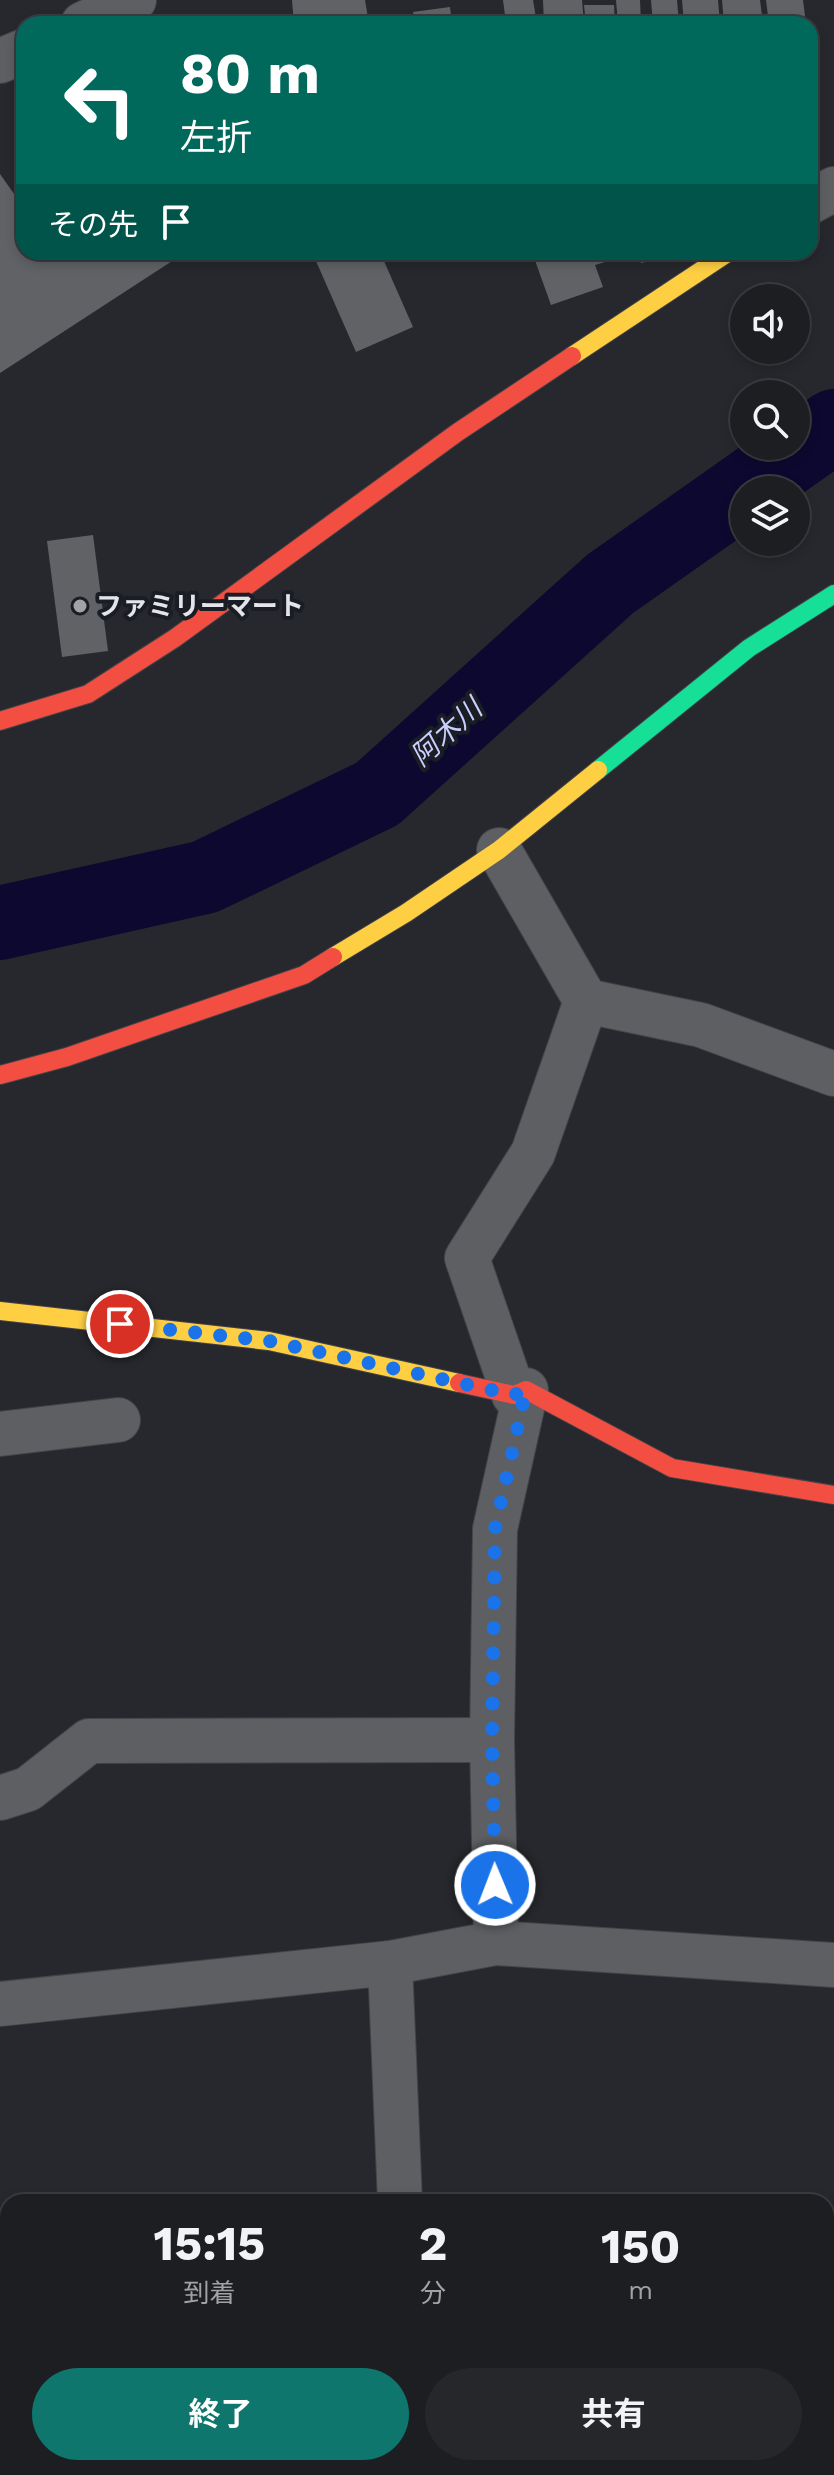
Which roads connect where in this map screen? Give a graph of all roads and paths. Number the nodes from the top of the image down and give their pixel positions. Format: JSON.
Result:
{"nodes":[{"id":1,"x":134,"y":0,"type":"edge"},
{"id":2,"x":100,"y":16,"type":"edge"},
{"id":3,"x":717,"y":260,"type":"edge"},
{"id":4,"x":834,"y":594,"type":"edge"},
{"id":5,"x":0,"y":721,"type":"edge"},
{"id":6,"x":499,"y":850,"type":"junction"},
{"id":7,"x":586,"y":1001,"type":"junction"},
{"id":8,"x":834,"y":1074,"type":"edge"},
{"id":9,"x":0,"y":1075,"type":"edge"},
{"id":10,"x":0,"y":1311,"type":"edge"},
{"id":11,"x":520,"y":1392,"type":"junction"},
{"id":12,"x":118,"y":1420,"type":"dead end"},
{"id":13,"x":0,"y":1434,"type":"edge"},
{"id":14,"x":834,"y":1495,"type":"edge"},
{"id":15,"x":492,"y":1740,"type":"junction"},
{"id":16,"x":0,"y":1798,"type":"edge"},
{"id":17,"x":496,"y":1943,"type":"junction"},
{"id":18,"x":390,"y":1963,"type":"junction"},
{"id":19,"x":834,"y":1965,"type":"edge"},
{"id":20,"x":0,"y":2004,"type":"edge"},
{"id":21,"x":400,"y":2194,"type":"edge"}],
"edges":[{"from":1,"to":2,"type":"street"},
{"from":3,"to":5,"type":"street"},
{"from":4,"to":6,"type":"street"},
{"from":6,"to":7,"type":"street"},
{"from":6,"to":9,"type":"street"},
{"from":7,"to":8,"type":"street"},
{"from":7,"to":11,"type":"street"},
{"from":10,"to":11,"type":"street"},
{"from":11,"to":14,"type":"street"},
{"from":11,"to":15,"type":"street"},
{"from":12,"to":13,"type":"street"},
{"from":15,"to":16,"type":"street"},
{"from":15,"to":17,"type":"street"},
{"from":17,"to":18,"type":"street"},
{"from":17,"to":19,"type":"street"},
{"from":18,"to":20,"type":"street"},
{"from":18,"to":21,"type":"street"}]}
